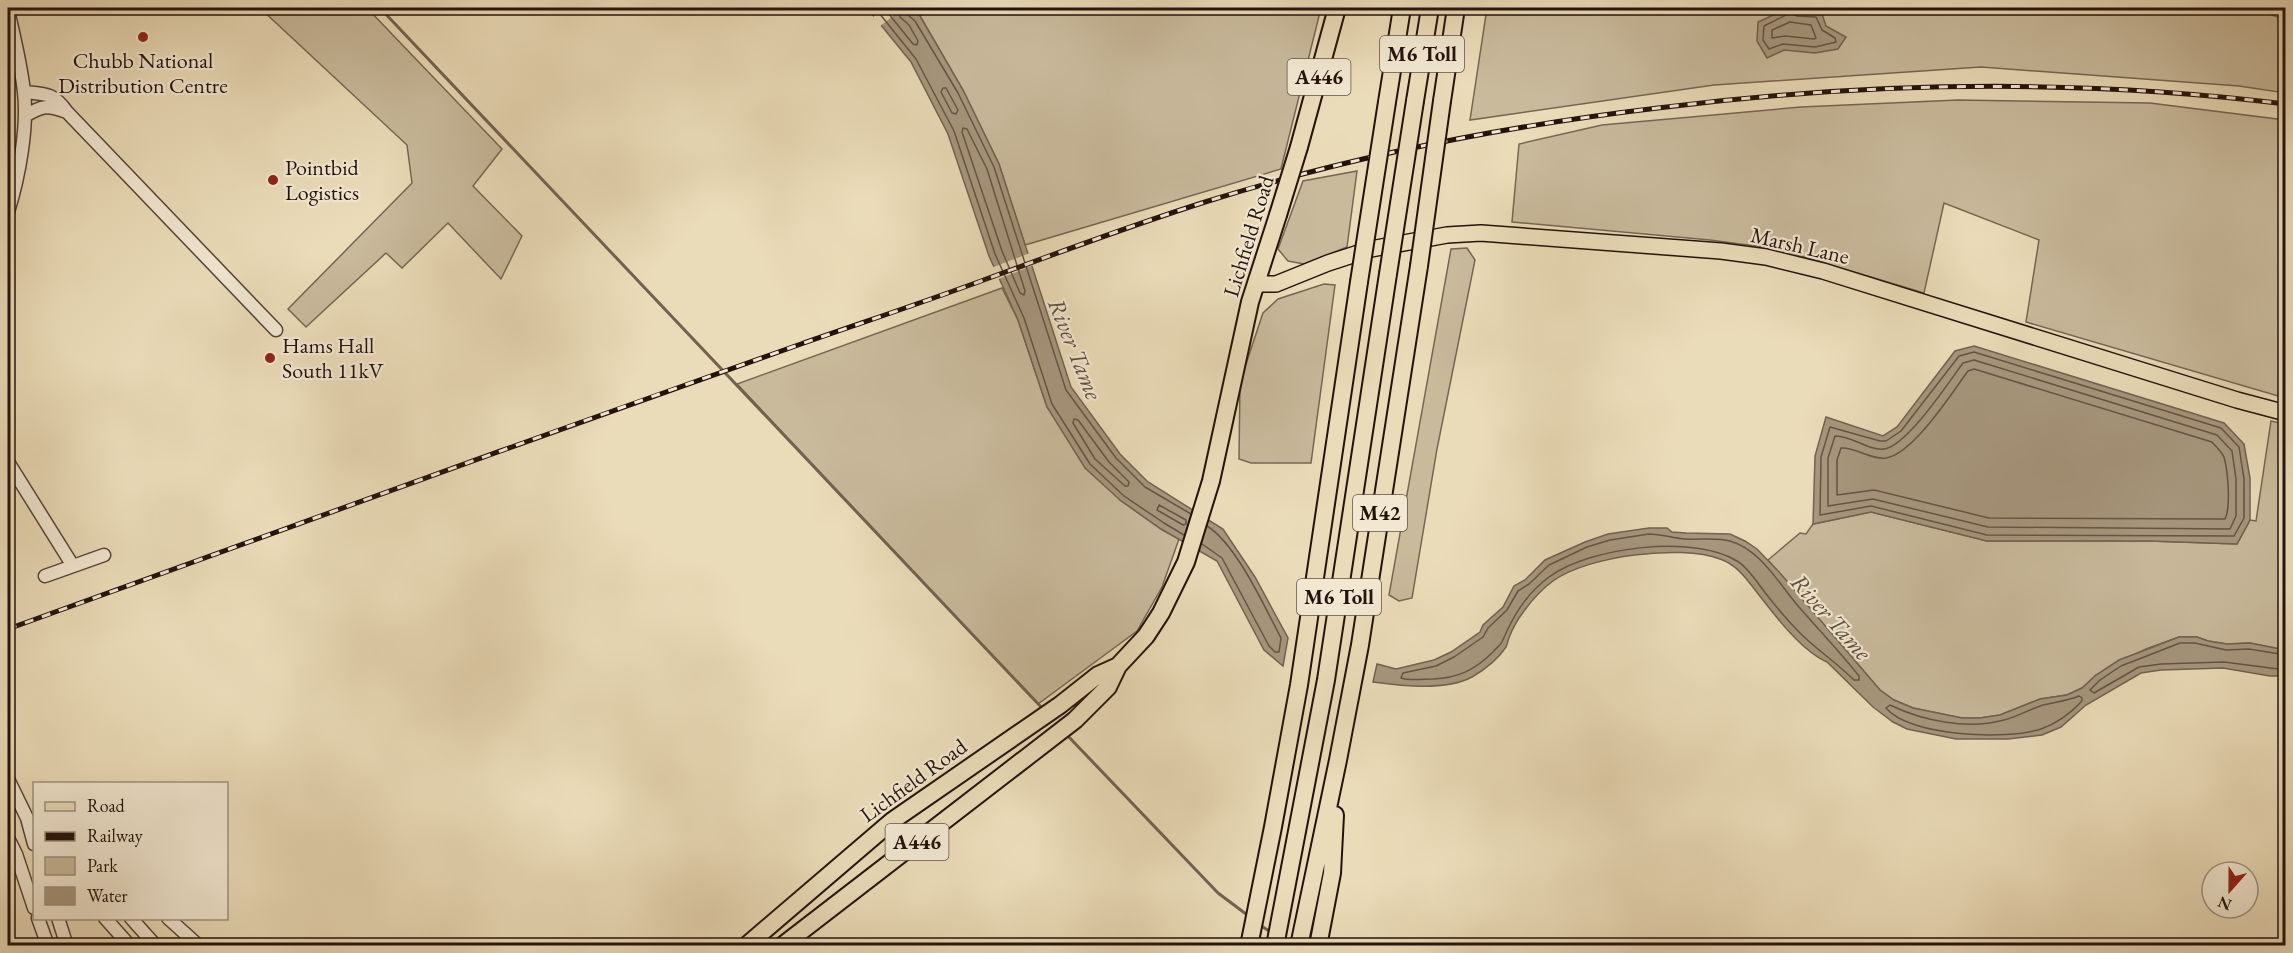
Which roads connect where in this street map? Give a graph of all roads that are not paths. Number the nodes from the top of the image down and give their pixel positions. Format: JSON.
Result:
{"nodes":[{"id":1,"x":1337,"y":8,"type":"edge"},
{"id":2,"x":1402,"y":8,"type":"edge"},
{"id":3,"x":1430,"y":8,"type":"edge"},
{"id":4,"x":1456,"y":8,"type":"edge"},
{"id":5,"x":8,"y":10,"type":"edge"},
{"id":6,"x":24,"y":92,"type":"junction"},
{"id":7,"x":67,"y":112,"type":"junction"},
{"id":8,"x":25,"y":116,"type":"junction"},
{"id":9,"x":8,"y":212,"type":"edge"},
{"id":10,"x":1259,"y":276,"type":"junction"},
{"id":11,"x":276,"y":330,"type":"dead end"},
{"id":12,"x":2286,"y":413,"type":"edge"},
{"id":13,"x":8,"y":462,"type":"edge"},
{"id":14,"x":104,"y":555,"type":"dead end"},
{"id":15,"x":73,"y":566,"type":"junction"},
{"id":16,"x":45,"y":576,"type":"dead end"},
{"id":17,"x":1118,"y":666,"type":"junction"},
{"id":18,"x":1338,"y":760,"type":"junction"},
{"id":19,"x":8,"y":779,"type":"edge"},
{"id":20,"x":8,"y":838,"type":"edge"},
{"id":21,"x":33,"y":840,"type":"edge"},
{"id":22,"x":33,"y":905,"type":"edge"},
{"id":23,"x":39,"y":920,"type":"edge"},
{"id":24,"x":59,"y":920,"type":"edge"},
{"id":25,"x":107,"y":920,"type":"edge"},
{"id":26,"x":133,"y":920,"type":"edge"},
{"id":27,"x":170,"y":920,"type":"edge"},
{"id":28,"x":1320,"y":938,"type":"edge"},
{"id":29,"x":1250,"y":944,"type":"edge"},
{"id":30,"x":48,"y":945,"type":"edge"},
{"id":31,"x":67,"y":945,"type":"edge"},
{"id":32,"x":130,"y":945,"type":"edge"},
{"id":33,"x":156,"y":945,"type":"edge"},
{"id":34,"x":199,"y":945,"type":"edge"},
{"id":35,"x":746,"y":945,"type":"edge"},
{"id":36,"x":782,"y":945,"type":"edge"},
{"id":37,"x":1275,"y":945,"type":"edge"},
{"id":38,"x":1299,"y":945,"type":"edge"}],
"edges":[{"from":1,"to":10,"type":"highway","name":"Lichfield Road","number":"A446","bridge":true},
{"from":2,"to":29,"type":"highway","number":"M42","bridge":true},
{"from":3,"to":37,"type":"highway","number":"M6 Toll","bridge":true},
{"from":4,"to":18,"type":"highway","number":"M42","bridge":true},
{"from":5,"to":6,"type":"street"},
{"from":6,"to":7,"type":"street"},
{"from":6,"to":8,"type":"street"},
{"from":7,"to":8,"type":"street"},
{"from":7,"to":11,"type":"street"},
{"from":8,"to":9,"type":"street"},
{"from":10,"to":12,"type":"main road","name":"Marsh Lane"},
{"from":10,"to":17,"type":"highway","name":"Lichfield Road","number":"A446"},
{"from":13,"to":15,"type":"street"},
{"from":14,"to":15,"type":"street"},
{"from":15,"to":16,"type":"street"},
{"from":17,"to":35,"type":"highway","name":"Lichfield Road","number":"A446"},
{"from":17,"to":36,"type":"highway","name":"Lichfield Road","number":"A446"},
{"from":18,"to":28,"type":"highway"},
{"from":18,"to":38,"type":"highway","number":"M42"},
{"from":19,"to":21,"type":"street"},
{"from":20,"to":22,"type":"street"},
{"from":23,"to":30,"type":"street"},
{"from":24,"to":31,"type":"street"},
{"from":25,"to":32,"type":"street"},
{"from":26,"to":33,"type":"street"},
{"from":27,"to":34,"type":"street"}]}
